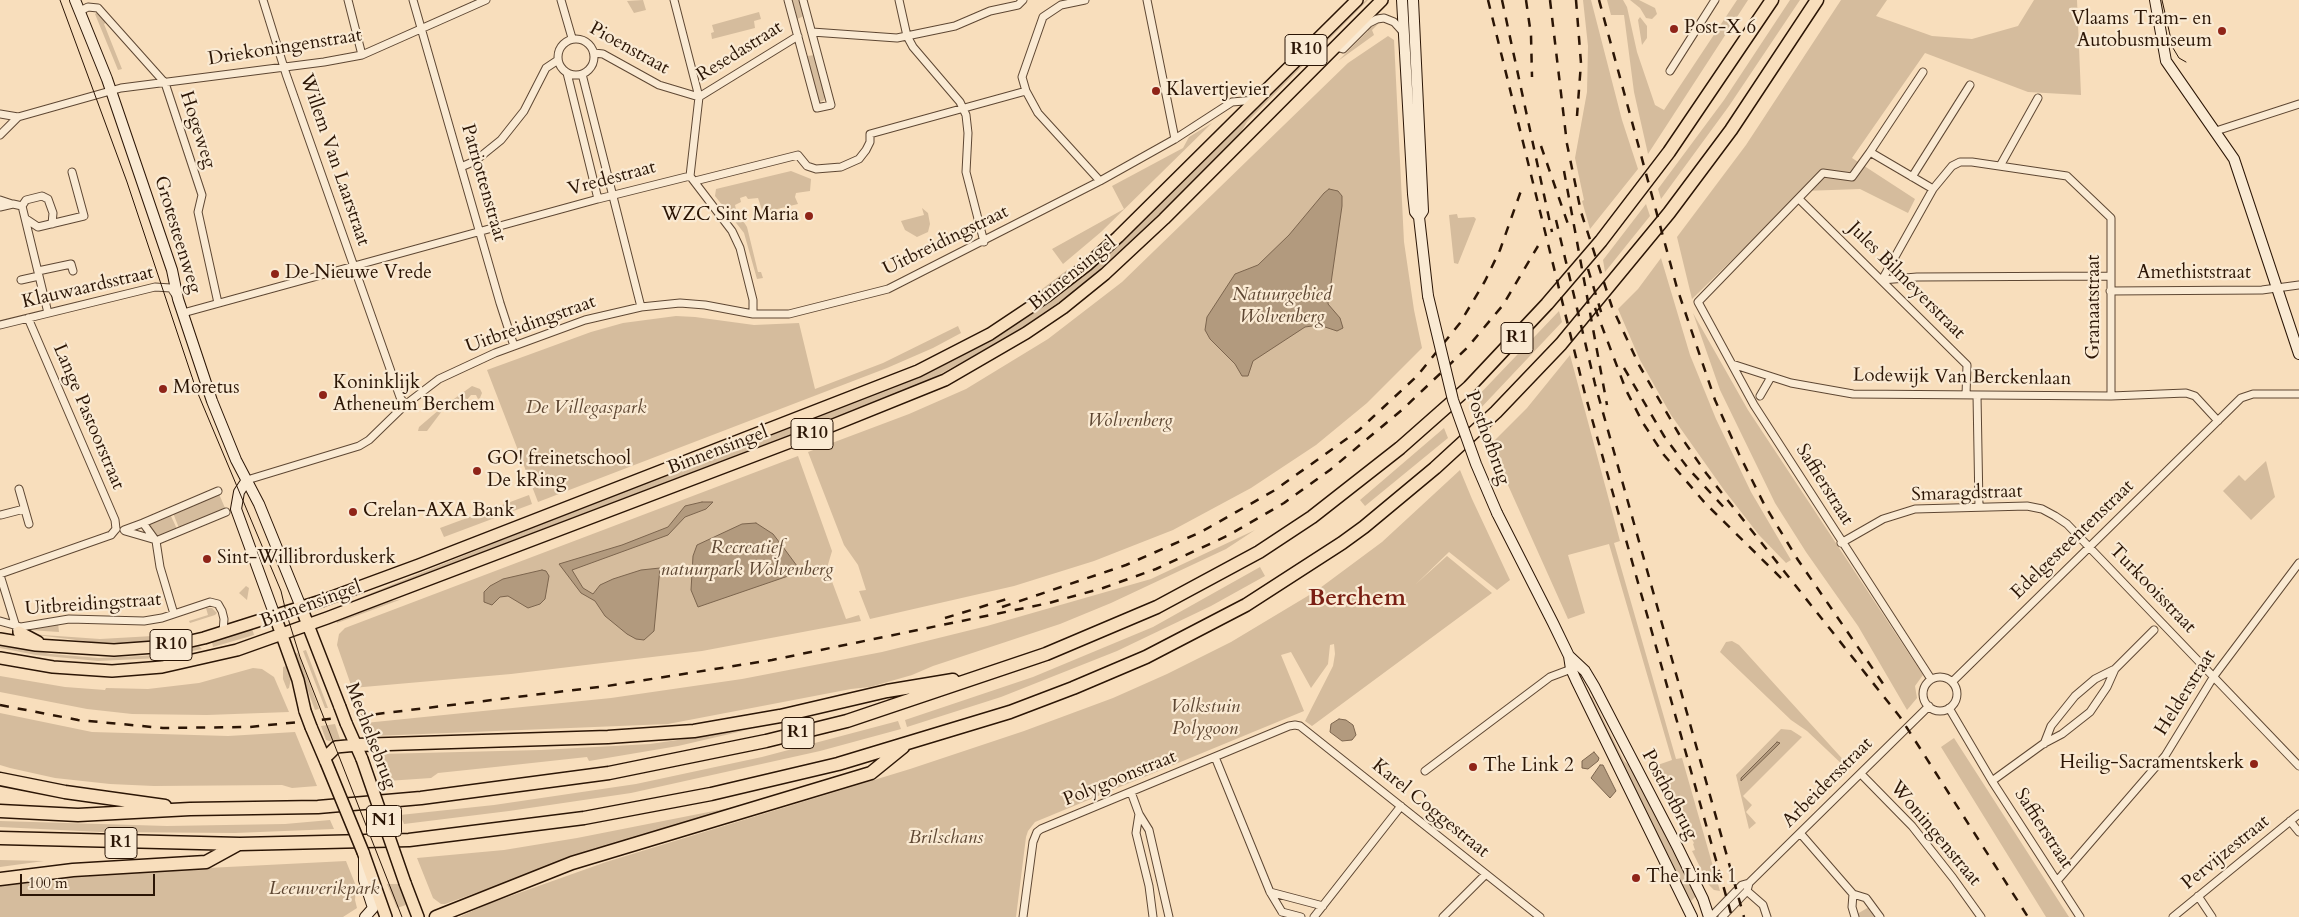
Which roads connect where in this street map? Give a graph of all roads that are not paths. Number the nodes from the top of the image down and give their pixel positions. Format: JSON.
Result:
{"nodes":[{"id":1,"x":75,"y":0,"type":"edge"},
{"id":2,"x":263,"y":0,"type":"edge"},
{"id":3,"x":348,"y":0,"type":"edge"},
{"id":4,"x":413,"y":0,"type":"edge"},
{"id":5,"x":486,"y":0,"type":"edge"},
{"id":6,"x":561,"y":0,"type":"edge"},
{"id":7,"x":674,"y":0,"type":"edge"},
{"id":8,"x":788,"y":0,"type":"edge"},
{"id":9,"x":803,"y":0,"type":"edge"},
{"id":10,"x":899,"y":0,"type":"edge"},
{"id":11,"x":1085,"y":0,"type":"edge"},
{"id":12,"x":1147,"y":0,"type":"edge"},
{"id":13,"x":1356,"y":0,"type":"edge"},
{"id":14,"x":1382,"y":0,"type":"edge"},
{"id":15,"x":1402,"y":0,"type":"edge"},
{"id":16,"x":1413,"y":0,"type":"edge"},
{"id":17,"x":1715,"y":0,"type":"edge"},
{"id":18,"x":1772,"y":0,"type":"edge"},
{"id":19,"x":1817,"y":0,"type":"edge"},
{"id":20,"x":2155,"y":0,"type":"edge"},
{"id":21,"x":1020,"y":3,"type":"edge"},
{"id":22,"x":80,"y":11,"type":"junction"},
{"id":23,"x":421,"y":29,"type":"junction"},
{"id":24,"x":812,"y":32,"type":"junction"},
{"id":25,"x":1405,"y":35,"type":"junction"},
{"id":26,"x":798,"y":36,"type":"junction"},
{"id":27,"x":907,"y":36,"type":"junction"},
{"id":28,"x":572,"y":38,"type":"junction"},
{"id":29,"x":1336,"y":47,"type":"junction"},
{"id":30,"x":594,"y":53,"type":"junction"},
{"id":31,"x":362,"y":55,"type":"junction"},
{"id":32,"x":558,"y":58,"type":"junction"},
{"id":33,"x":284,"y":67,"type":"junction"},
{"id":34,"x":1670,"y":71,"type":"dead end"},
{"id":35,"x":1923,"y":72,"type":"dead end"},
{"id":36,"x":567,"y":73,"type":"junction"},
{"id":37,"x":582,"y":74,"type":"junction"},
{"id":38,"x":165,"y":83,"type":"junction"},
{"id":39,"x":1970,"y":84,"type":"dead end"},
{"id":40,"x":110,"y":90,"type":"junction"},
{"id":41,"x":1026,"y":91,"type":"junction"},
{"id":42,"x":699,"y":97,"type":"junction"},
{"id":43,"x":2038,"y":98,"type":"dead end"},
{"id":44,"x":1256,"y":100,"type":"junction"},
{"id":45,"x":2299,"y":104,"type":"edge"},
{"id":46,"x":964,"y":108,"type":"junction"},
{"id":47,"x":0,"y":114,"type":"edge"},
{"id":48,"x":18,"y":117,"type":"junction"},
{"id":49,"x":2216,"y":131,"type":"junction"},
{"id":50,"x":0,"y":135,"type":"edge"},
{"id":51,"x":1175,"y":139,"type":"junction"},
{"id":52,"x":1870,"y":152,"type":"junction"},
{"id":53,"x":2000,"y":166,"type":"junction"},
{"id":54,"x":461,"y":167,"type":"junction"},
{"id":55,"x":72,"y":172,"type":"dead end"},
{"id":56,"x":1912,"y":177,"type":"junction"},
{"id":57,"x":693,"y":178,"type":"junction"},
{"id":58,"x":1100,"y":181,"type":"junction"},
{"id":59,"x":1933,"y":189,"type":"junction"},
{"id":60,"x":612,"y":196,"type":"junction"},
{"id":61,"x":598,"y":199,"type":"junction"},
{"id":62,"x":1799,"y":199,"type":"junction"},
{"id":63,"x":0,"y":200,"type":"edge"},
{"id":64,"x":13,"y":204,"type":"junction"},
{"id":65,"x":22,"y":206,"type":"junction"},
{"id":66,"x":0,"y":207,"type":"edge"},
{"id":67,"x":1419,"y":216,"type":"junction"},
{"id":68,"x":26,"y":219,"type":"junction"},
{"id":69,"x":52,"y":224,"type":"junction"},
{"id":70,"x":38,"y":227,"type":"junction"},
{"id":71,"x":480,"y":232,"type":"junction"},
{"id":72,"x":31,"y":241,"type":"junction"},
{"id":73,"x":984,"y":242,"type":"junction"},
{"id":74,"x":354,"y":267,"type":"junction"},
{"id":75,"x":72,"y":271,"type":"dead end"},
{"id":76,"x":38,"y":273,"type":"junction"},
{"id":77,"x":2110,"y":276,"type":"junction"},
{"id":78,"x":21,"y":280,"type":"dead end"},
{"id":79,"x":1882,"y":280,"type":"junction"},
{"id":80,"x":2299,"y":285,"type":"edge"},
{"id":81,"x":2277,"y":288,"type":"junction"},
{"id":82,"x":2110,"y":291,"type":"junction"},
{"id":83,"x":178,"y":299,"type":"junction"},
{"id":84,"x":218,"y":303,"type":"junction"},
{"id":85,"x":641,"y":308,"type":"junction"},
{"id":86,"x":48,"y":313,"type":"junction"},
{"id":87,"x":184,"y":313,"type":"junction"},
{"id":88,"x":753,"y":314,"type":"junction"},
{"id":89,"x":28,"y":318,"type":"junction"},
{"id":90,"x":0,"y":325,"type":"edge"},
{"id":91,"x":514,"y":346,"type":"junction"},
{"id":92,"x":2299,"y":354,"type":"edge"},
{"id":93,"x":1732,"y":364,"type":"junction"},
{"id":94,"x":1771,"y":377,"type":"junction"},
{"id":95,"x":2299,"y":394,"type":"edge"},
{"id":96,"x":1978,"y":395,"type":"junction"},
{"id":97,"x":1760,"y":396,"type":"dead end"},
{"id":98,"x":1966,"y":396,"type":"junction"},
{"id":99,"x":2111,"y":396,"type":"junction"},
{"id":100,"x":405,"y":404,"type":"junction"},
{"id":101,"x":2218,"y":421,"type":"junction"},
{"id":102,"x":247,"y":480,"type":"junction"},
{"id":103,"x":19,"y":488,"type":"dead end"},
{"id":104,"x":218,"y":491,"type":"dead end"},
{"id":105,"x":1978,"y":507,"type":"junction"},
{"id":106,"x":24,"y":509,"type":"junction"},
{"id":107,"x":226,"y":512,"type":"dead end"},
{"id":108,"x":1,"y":515,"type":"edge"},
{"id":109,"x":143,"y":522,"type":"junction"},
{"id":110,"x":29,"y":524,"type":"dead end"},
{"id":111,"x":116,"y":529,"type":"junction"},
{"id":112,"x":125,"y":531,"type":"junction"},
{"id":113,"x":156,"y":541,"type":"junction"},
{"id":114,"x":1841,"y":543,"type":"junction"},
{"id":115,"x":2089,"y":546,"type":"junction"},
{"id":116,"x":2299,"y":563,"type":"edge"},
{"id":117,"x":0,"y":575,"type":"edge"},
{"id":118,"x":301,"y":607,"type":"junction"},
{"id":119,"x":174,"y":614,"type":"junction"},
{"id":120,"x":275,"y":616,"type":"junction"},
{"id":121,"x":0,"y":620,"type":"edge"},
{"id":122,"x":308,"y":625,"type":"junction"},
{"id":123,"x":17,"y":629,"type":"junction"},
{"id":124,"x":2154,"y":630,"type":"dead end"},
{"id":125,"x":223,"y":632,"type":"junction"},
{"id":126,"x":281,"y":635,"type":"junction"},
{"id":127,"x":204,"y":638,"type":"junction"},
{"id":128,"x":0,"y":639,"type":"edge"},
{"id":129,"x":64,"y":648,"type":"junction"},
{"id":130,"x":207,"y":657,"type":"junction"},
{"id":131,"x":0,"y":658,"type":"edge"},
{"id":132,"x":1576,"y":667,"type":"junction"},
{"id":133,"x":2115,"y":669,"type":"junction"},
{"id":134,"x":982,"y":676,"type":"junction"},
{"id":135,"x":2214,"y":676,"type":"junction"},
{"id":136,"x":1931,"y":680,"type":"junction"},
{"id":137,"x":1952,"y":682,"type":"junction"},
{"id":138,"x":1929,"y":706,"type":"junction"},
{"id":139,"x":1949,"y":708,"type":"junction"},
{"id":140,"x":1300,"y":726,"type":"joint"},
{"id":141,"x":906,"y":744,"type":"junction"},
{"id":142,"x":2044,"y":744,"type":"junction"},
{"id":143,"x":357,"y":746,"type":"junction"},
{"id":144,"x":1215,"y":757,"type":"junction"},
{"id":145,"x":325,"y":760,"type":"junction"},
{"id":146,"x":2299,"y":766,"type":"edge"},
{"id":147,"x":1425,"y":771,"type":"dead end"},
{"id":148,"x":1861,"y":774,"type":"junction"},
{"id":149,"x":0,"y":779,"type":"edge"},
{"id":150,"x":1992,"y":781,"type":"junction"},
{"id":151,"x":1131,"y":792,"type":"junction"},
{"id":152,"x":1401,"y":806,"type":"junction"},
{"id":153,"x":190,"y":809,"type":"junction"},
{"id":154,"x":0,"y":811,"type":"edge"},
{"id":155,"x":1139,"y":814,"type":"junction"},
{"id":156,"x":2299,"y":814,"type":"edge"},
{"id":157,"x":2290,"y":821,"type":"junction"},
{"id":158,"x":2299,"y":832,"type":"edge"},
{"id":159,"x":1800,"y":833,"type":"junction"},
{"id":160,"x":0,"y":838,"type":"edge"},
{"id":161,"x":240,"y":844,"type":"junction"},
{"id":162,"x":1486,"y":874,"type":"junction"},
{"id":163,"x":0,"y":879,"type":"edge"},
{"id":164,"x":2057,"y":881,"type":"junction"},
{"id":165,"x":1749,"y":883,"type":"junction"},
{"id":166,"x":370,"y":885,"type":"junction"},
{"id":167,"x":1270,"y":892,"type":"junction"},
{"id":168,"x":1750,"y":892,"type":"junction"},
{"id":169,"x":1853,"y":894,"type":"junction"},
{"id":170,"x":2198,"y":896,"type":"junction"},
{"id":171,"x":1322,"y":906,"type":"junction"},
{"id":172,"x":1282,"y":914,"type":"edge"},
{"id":173,"x":1712,"y":915,"type":"edge"},
{"id":174,"x":366,"y":917,"type":"edge"},
{"id":175,"x":386,"y":917,"type":"edge"},
{"id":176,"x":418,"y":917,"type":"edge"},
{"id":177,"x":436,"y":917,"type":"edge"},
{"id":178,"x":1023,"y":917,"type":"edge"},
{"id":179,"x":1153,"y":917,"type":"edge"},
{"id":180,"x":1169,"y":917,"type":"edge"},
{"id":181,"x":1301,"y":917,"type":"edge"},
{"id":182,"x":1314,"y":917,"type":"edge"},
{"id":183,"x":1443,"y":917,"type":"edge"},
{"id":184,"x":1540,"y":917,"type":"edge"},
{"id":185,"x":1692,"y":917,"type":"edge"},
{"id":186,"x":1722,"y":917,"type":"edge"},
{"id":187,"x":1767,"y":917,"type":"edge"},
{"id":188,"x":1855,"y":917,"type":"edge"},
{"id":189,"x":1880,"y":917,"type":"edge"},
{"id":190,"x":1981,"y":917,"type":"edge"},
{"id":191,"x":2080,"y":917,"type":"edge"},
{"id":192,"x":2173,"y":917,"type":"edge"},
{"id":193,"x":2212,"y":917,"type":"edge"}],
"edges":[{"from":1,"to":22,"type":"street","name":"Grotesteenweg"},
{"from":2,"to":33,"type":"street","name":"Willem Van Laarstraat"},
{"from":3,"to":31,"type":"street"},
{"from":4,"to":23,"type":"street","name":"Patriottenstraat"},
{"from":5,"to":23,"type":"street","name":"Driekoningenstraat"},
{"from":6,"to":28,"type":"street"},
{"from":7,"to":42,"type":"street"},
{"from":8,"to":26,"type":"street"},
{"from":9,"to":24,"type":"street"},
{"from":10,"to":27,"type":"street"},
{"from":11,"to":41,"type":"street"},
{"from":12,"to":51,"type":"street"},
{"from":13,"to":44,"type":"main road","name":"Binnensingel","number":"R10"},
{"from":14,"to":29,"type":"main road","name":"Binnensingel","number":"R10"},
{"from":15,"to":25,"type":"street","name":"Posthofbrug"},
{"from":16,"to":67,"type":"street","name":"Posthofbrug"},
{"from":17,"to":34,"type":"street"},
{"from":18,"to":134,"type":"highway","number":"R1"},
{"from":19,"to":141,"type":"highway","number":"R1"},
{"from":20,"to":49,"type":"street"},
{"from":21,"to":27,"type":"street"},
{"from":22,"to":38,"type":"street","name":"Hogeweg"},
{"from":22,"to":40,"type":"street","name":"Grotesteenweg"},
{"from":23,"to":31,"type":"street","name":"Driekoningenstraat"},
{"from":23,"to":54,"type":"street","name":"Patriottenstraat"},
{"from":24,"to":26,"type":"street"},
{"from":24,"to":27,"type":"street"},
{"from":25,"to":29,"type":"street"},
{"from":25,"to":67,"type":"street","name":"Posthofbrug"},
{"from":26,"to":42,"type":"street","name":"Resedastraat"},
{"from":27,"to":46,"type":"street"},
{"from":28,"to":30,"type":"street","name":"Pioenstraat"},
{"from":28,"to":32,"type":"street"},
{"from":29,"to":122,"type":"main road","name":"Binnensingel","number":"R10"},
{"from":30,"to":37,"type":"street"},
{"from":30,"to":42,"type":"street","name":"Pioenstraat"},
{"from":31,"to":33,"type":"street","name":"Driekoningenstraat"},
{"from":32,"to":36,"type":"street"},
{"from":32,"to":54,"type":"street"},
{"from":33,"to":38,"type":"street","name":"Driekoningenstraat"},
{"from":33,"to":74,"type":"street","name":"Willem Van Laarstraat"},
{"from":35,"to":52,"type":"street"},
{"from":36,"to":37,"type":"street"},
{"from":36,"to":61,"type":"street"},
{"from":37,"to":60,"type":"street"},
{"from":38,"to":40,"type":"street","name":"Driekoningenstraat"},
{"from":38,"to":84,"type":"street","name":"Hogeweg"},
{"from":39,"to":56,"type":"street"},
{"from":40,"to":48,"type":"street","name":"Driekoningenstraat"},
{"from":40,"to":83,"type":"street","name":"Grotesteenweg"},
{"from":41,"to":46,"type":"street","name":"Vredestraat"},
{"from":41,"to":58,"type":"street"},
{"from":42,"to":57,"type":"street"},
{"from":43,"to":53,"type":"street"},
{"from":44,"to":51,"type":"street","name":"Uitbreidingstraat"},
{"from":44,"to":118,"type":"main road","name":"Binnensingel","number":"R10"},
{"from":45,"to":49,"type":"street"},
{"from":46,"to":57,"type":"street","name":"Vredestraat"},
{"from":46,"to":73,"type":"street"},
{"from":47,"to":48,"type":"street"},
{"from":48,"to":50,"type":"street"},
{"from":49,"to":81,"type":"street"},
{"from":51,"to":58,"type":"street","name":"Uitbreidingstraat"},
{"from":52,"to":56,"type":"street"},
{"from":52,"to":62,"type":"street"},
{"from":53,"to":59,"type":"street"},
{"from":53,"to":77,"type":"street","name":"Granaatstraat"},
{"from":54,"to":71,"type":"street","name":"Patriottenstraat"},
{"from":55,"to":69,"type":"street"},
{"from":56,"to":59,"type":"street"},
{"from":57,"to":60,"type":"street","name":"Vredestraat"},
{"from":57,"to":88,"type":"street"},
{"from":58,"to":73,"type":"street","name":"Uitbreidingstraat"},
{"from":59,"to":79,"type":"street"},
{"from":60,"to":61,"type":"street","name":"Vredestraat"},
{"from":60,"to":85,"type":"street"},
{"from":61,"to":71,"type":"street","name":"Vredestraat"},
{"from":62,"to":79,"type":"street","name":"Jules Bilmeyerstraat"},
{"from":62,"to":93,"type":"street","name":"Saffierstraat"},
{"from":63,"to":64,"type":"street"},
{"from":64,"to":65,"type":"street"},
{"from":64,"to":66,"type":"street"},
{"from":65,"to":68,"type":"street"},
{"from":65,"to":69,"type":"street"},
{"from":67,"to":132,"type":"street","name":"Posthofbrug","bridge":true},
{"from":68,"to":70,"type":"street"},
{"from":68,"to":72,"type":"street"},
{"from":69,"to":70,"type":"street"},
{"from":70,"to":72,"type":"street"},
{"from":71,"to":74,"type":"street","name":"Vredestraat"},
{"from":71,"to":91,"type":"street","name":"Patriottenstraat"},
{"from":72,"to":76,"type":"street"},
{"from":73,"to":88,"type":"street","name":"Uitbreidingstraat"},
{"from":74,"to":84,"type":"street","name":"Vredestraat"},
{"from":74,"to":100,"type":"street","name":"Willem Van Laarstraat"},
{"from":75,"to":76,"type":"street"},
{"from":76,"to":78,"type":"street"},
{"from":76,"to":86,"type":"street"},
{"from":77,"to":79,"type":"street"},
{"from":77,"to":82,"type":"street","name":"Granaatstraat"},
{"from":79,"to":98,"type":"street","name":"Jules Bilmeyerstraat"},
{"from":80,"to":81,"type":"street","name":"Amethiststraat"},
{"from":81,"to":82,"type":"street","name":"Amethiststraat"},
{"from":81,"to":92,"type":"street"},
{"from":82,"to":99,"type":"street","name":"Granaatstraat"},
{"from":83,"to":86,"type":"street","name":"Klauwaardsstraat"},
{"from":83,"to":87,"type":"street","name":"Grotesteenweg"},
{"from":84,"to":87,"type":"street","name":"Vredestraat"},
{"from":85,"to":88,"type":"street","name":"Uitbreidingstraat"},
{"from":85,"to":91,"type":"street","name":"Uitbreidingstraat"},
{"from":86,"to":89,"type":"street","name":"Klauwaardsstraat"},
{"from":87,"to":102,"type":"street","name":"Grotesteenweg"},
{"from":89,"to":90,"type":"street","name":"Klauwaardsstraat"},
{"from":89,"to":111,"type":"street","name":"Lange Pastoorstraat"},
{"from":91,"to":100,"type":"street","name":"Uitbreidingstraat"},
{"from":93,"to":94,"type":"street","name":"Lodewijk Van Berckenlaan"},
{"from":93,"to":114,"type":"street","name":"Saffierstraat"},
{"from":94,"to":97,"type":"street"},
{"from":94,"to":98,"type":"street","name":"Lodewijk Van Berckenlaan"},
{"from":95,"to":101,"type":"street","name":"Edelgesteentenstraat"},
{"from":96,"to":98,"type":"street","name":"Lodewijk Van Berckenlaan"},
{"from":96,"to":99,"type":"street","name":"Lodewijk Van Berckenlaan"},
{"from":96,"to":105,"type":"street"},
{"from":99,"to":101,"type":"street","name":"Lodewijk Van Berckenlaan"},
{"from":100,"to":102,"type":"street","name":"Uitbreidingstraat"},
{"from":101,"to":115,"type":"street","name":"Edelgesteentenstraat"},
{"from":102,"to":118,"type":"street","name":"Grotesteenweg"},
{"from":102,"to":120,"type":"street"},
{"from":103,"to":106,"type":"street"},
{"from":104,"to":109,"type":"street"},
{"from":105,"to":114,"type":"street","name":"Smaragdstraat"},
{"from":105,"to":115,"type":"street","name":"Smaragdstraat"},
{"from":106,"to":108,"type":"street"},
{"from":106,"to":110,"type":"street"},
{"from":107,"to":113,"type":"street"},
{"from":109,"to":112,"type":"street"},
{"from":109,"to":113,"type":"street"},
{"from":111,"to":112,"type":"street"},
{"from":111,"to":117,"type":"street"},
{"from":112,"to":113,"type":"street"},
{"from":113,"to":119,"type":"street"},
{"from":114,"to":136,"type":"street","name":"Saffierstraat"},
{"from":115,"to":135,"type":"street","name":"Turkooisstraat"},
{"from":115,"to":137,"type":"street","name":"Edelgesteentenstraat"},
{"from":116,"to":135,"type":"street","name":"Helderstraat"},
{"from":117,"to":123,"type":"street"},
{"from":118,"to":120,"type":"main road","name":"Binnensingel","number":"R10"},
{"from":118,"to":122,"type":"main road","name":"Mechelsebrug"},
{"from":119,"to":123,"type":"street","name":"Uitbreidingstraat"},
{"from":119,"to":125,"type":"street","name":"Uitbreidingstraat"},
{"from":120,"to":125,"type":"main road","name":"Binnensingel","number":"R10"},
{"from":120,"to":126,"type":"main road"},
{"from":121,"to":123,"type":"street","name":"Uitbreidingstraat"},
{"from":122,"to":126,"type":"main road","name":"Binnensingel","number":"R10"},
{"from":122,"to":143,"type":"main road","name":"Mechelsebrug","number":"N1","bridge":true},
{"from":123,"to":129,"type":"main road"},
{"from":124,"to":133,"type":"street"},
{"from":125,"to":127,"type":"main road","name":"Binnensingel","number":"R10"},
{"from":126,"to":130,"type":"main road","name":"Binnensingel"},
{"from":126,"to":145,"type":"main road","bridge":true},
{"from":127,"to":129,"type":"main road","name":"Binnensingel","number":"R10"},
{"from":127,"to":130,"type":"main road"},
{"from":128,"to":129,"type":"main road","name":"Binnensingel","number":"R10"},
{"from":130,"to":131,"type":"main road","name":"Binnensingel"},
{"from":132,"to":147,"type":"street"},
{"from":132,"to":173,"type":"street","name":"Posthofbrug"},
{"from":132,"to":185,"type":"street","name":"Posthofbrug"},
{"from":133,"to":142,"type":"street"},
{"from":133,"to":142,"type":"street"},
{"from":134,"to":143,"type":"highway"},
{"from":134,"to":153,"type":"highway","number":"R1"},
{"from":135,"to":146,"type":"street","name":"Turkooisstraat"},
{"from":135,"to":164,"type":"street","name":"Helderstraat"},
{"from":136,"to":137,"type":"street"},
{"from":136,"to":138,"type":"street"},
{"from":137,"to":139,"type":"street"},
{"from":138,"to":139,"type":"street"},
{"from":138,"to":148,"type":"street","name":"Arbeidersstraat"},
{"from":139,"to":150,"type":"street","name":"Saffierstraat"},
{"from":140,"to":144,"type":"street","name":"Polygoonstraat"},
{"from":140,"to":152,"type":"street","name":"Karel Coggestraat"},
{"from":141,"to":161,"type":"highway","number":"R1"},
{"from":141,"to":177,"type":"highway"},
{"from":142,"to":150,"type":"street"},
{"from":143,"to":145,"type":"main road"},
{"from":143,"to":176,"type":"main road","name":"Mechelsebrug","number":"N1","bridge":true},
{"from":144,"to":151,"type":"street","name":"Polygoonstraat"},
{"from":144,"to":167,"type":"street"},
{"from":145,"to":166,"type":"main road","number":"N1","bridge":true},
{"from":148,"to":159,"type":"street","name":"Arbeidersstraat"},
{"from":148,"to":190,"type":"street","name":"Woningenstraat"},
{"from":149,"to":153,"type":"highway"},
{"from":150,"to":164,"type":"street","name":"Saffierstraat"},
{"from":151,"to":155,"type":"street"},
{"from":151,"to":178,"type":"street","name":"Polygoonstraat"},
{"from":152,"to":162,"type":"street","name":"Karel Coggestraat"},
{"from":152,"to":171,"type":"street"},
{"from":153,"to":154,"type":"highway","number":"R1"},
{"from":155,"to":179,"type":"street"},
{"from":155,"to":180,"type":"street"},
{"from":156,"to":157,"type":"street","name":"Pervijzestraat"},
{"from":157,"to":158,"type":"street"},
{"from":157,"to":170,"type":"street","name":"Pervijzestraat"},
{"from":159,"to":165,"type":"street","name":"Arbeidersstraat"},
{"from":159,"to":169,"type":"street"},
{"from":160,"to":161,"type":"highway","number":"R1"},
{"from":161,"to":163,"type":"highway"},
{"from":162,"to":183,"type":"street"},
{"from":162,"to":184,"type":"street","name":"Karel Coggestraat"},
{"from":164,"to":191,"type":"street","name":"Saffierstraat"},
{"from":165,"to":168,"type":"street"},
{"from":165,"to":173,"type":"street","name":"Arbeidersstraat"},
{"from":166,"to":174,"type":"street"},
{"from":166,"to":175,"type":"main road","number":"N1"},
{"from":167,"to":171,"type":"street"},
{"from":167,"to":172,"type":"street"},
{"from":168,"to":186,"type":"street"},
{"from":168,"to":187,"type":"street"},
{"from":169,"to":188,"type":"street"},
{"from":169,"to":189,"type":"street"},
{"from":170,"to":192,"type":"street","name":"Pervijzestraat"},
{"from":170,"to":193,"type":"street"},
{"from":171,"to":182,"type":"street"},
{"from":172,"to":181,"type":"street"}]}
